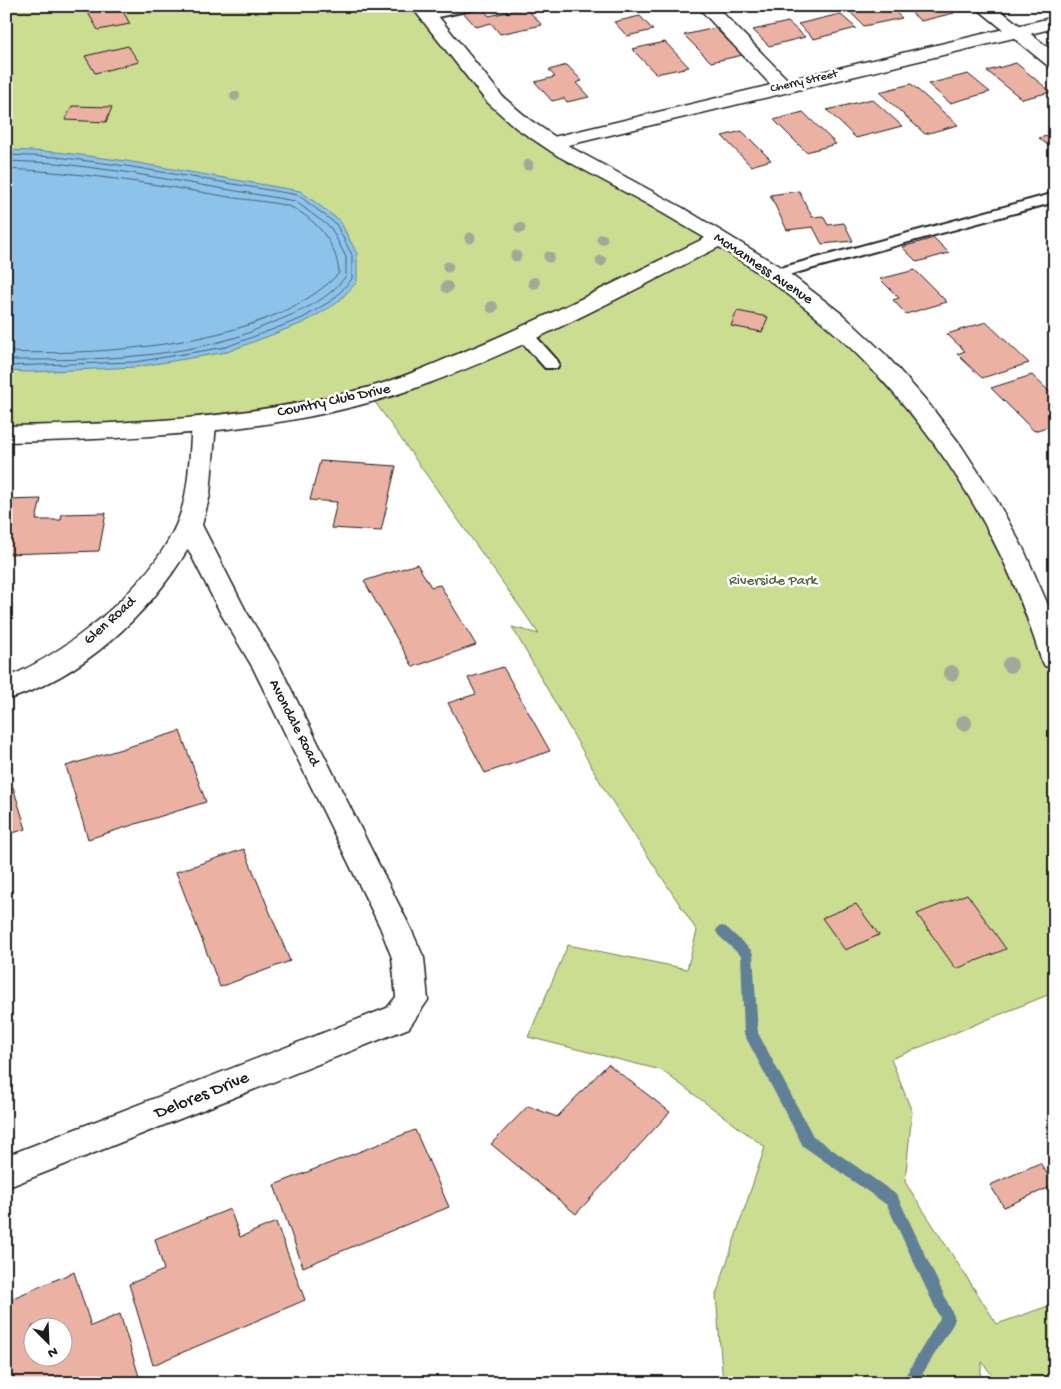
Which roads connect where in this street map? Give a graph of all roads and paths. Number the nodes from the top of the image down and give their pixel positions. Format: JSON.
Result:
{"nodes":[{"id":1,"x":471,"y":6,"type":"edge"},
{"id":2,"x":706,"y":6,"type":"edge"},
{"id":3,"x":983,"y":6,"type":"edge"},
{"id":4,"x":424,"y":11,"type":"edge"},
{"id":5,"x":1055,"y":22,"type":"edge"},
{"id":6,"x":1017,"y":31,"type":"junction"},
{"id":7,"x":1055,"y":62,"type":"edge"},
{"id":8,"x":784,"y":87,"type":"junction"},
{"id":9,"x":552,"y":142,"type":"junction"},
{"id":10,"x":1055,"y":197,"type":"edge"},
{"id":11,"x":720,"y":239,"type":"junction"},
{"id":12,"x":775,"y":274,"type":"junction"},
{"id":13,"x":525,"y":335,"type":"junction"},
{"id":14,"x":551,"y":364,"type":"dead end"},
{"id":15,"x":204,"y":424,"type":"junction"},
{"id":16,"x":6,"y":434,"type":"edge"},
{"id":17,"x":189,"y":524,"type":"junction"},
{"id":18,"x":1053,"y":650,"type":"edge"},
{"id":19,"x":6,"y":690,"type":"edge"},
{"id":20,"x":398,"y":1018,"type":"joint"},
{"id":21,"x":6,"y":1172,"type":"edge"}],
"edges":[{"from":1,"to":4,"type":"lane"},
{"from":2,"to":8,"type":"street"},
{"from":3,"to":6,"type":"street"},
{"from":4,"to":9,"type":"street","name":"McManness Avenue"},
{"from":5,"to":6,"type":"street","name":"Cherry Street"},
{"from":6,"to":7,"type":"street"},
{"from":6,"to":8,"type":"street","name":"Cherry Street"},
{"from":8,"to":9,"type":"street","name":"Cherry Street"},
{"from":9,"to":11,"type":"street","name":"McManness Avenue"},
{"from":10,"to":12,"type":"lane"},
{"from":11,"to":12,"type":"street","name":"McManness Avenue"},
{"from":11,"to":13,"type":"street","name":"Country Club Drive"},
{"from":12,"to":18,"type":"street","name":"McManness Avenue"},
{"from":13,"to":14,"type":"lane"},
{"from":13,"to":15,"type":"street","name":"Country Club Drive"},
{"from":15,"to":16,"type":"street","name":"Country Club Drive"},
{"from":15,"to":17,"type":"street"},
{"from":17,"to":19,"type":"street","name":"Glen Road"},
{"from":17,"to":20,"type":"street","name":"Avondale Road"},
{"from":20,"to":21,"type":"street","name":"Delores Drive"}]}
